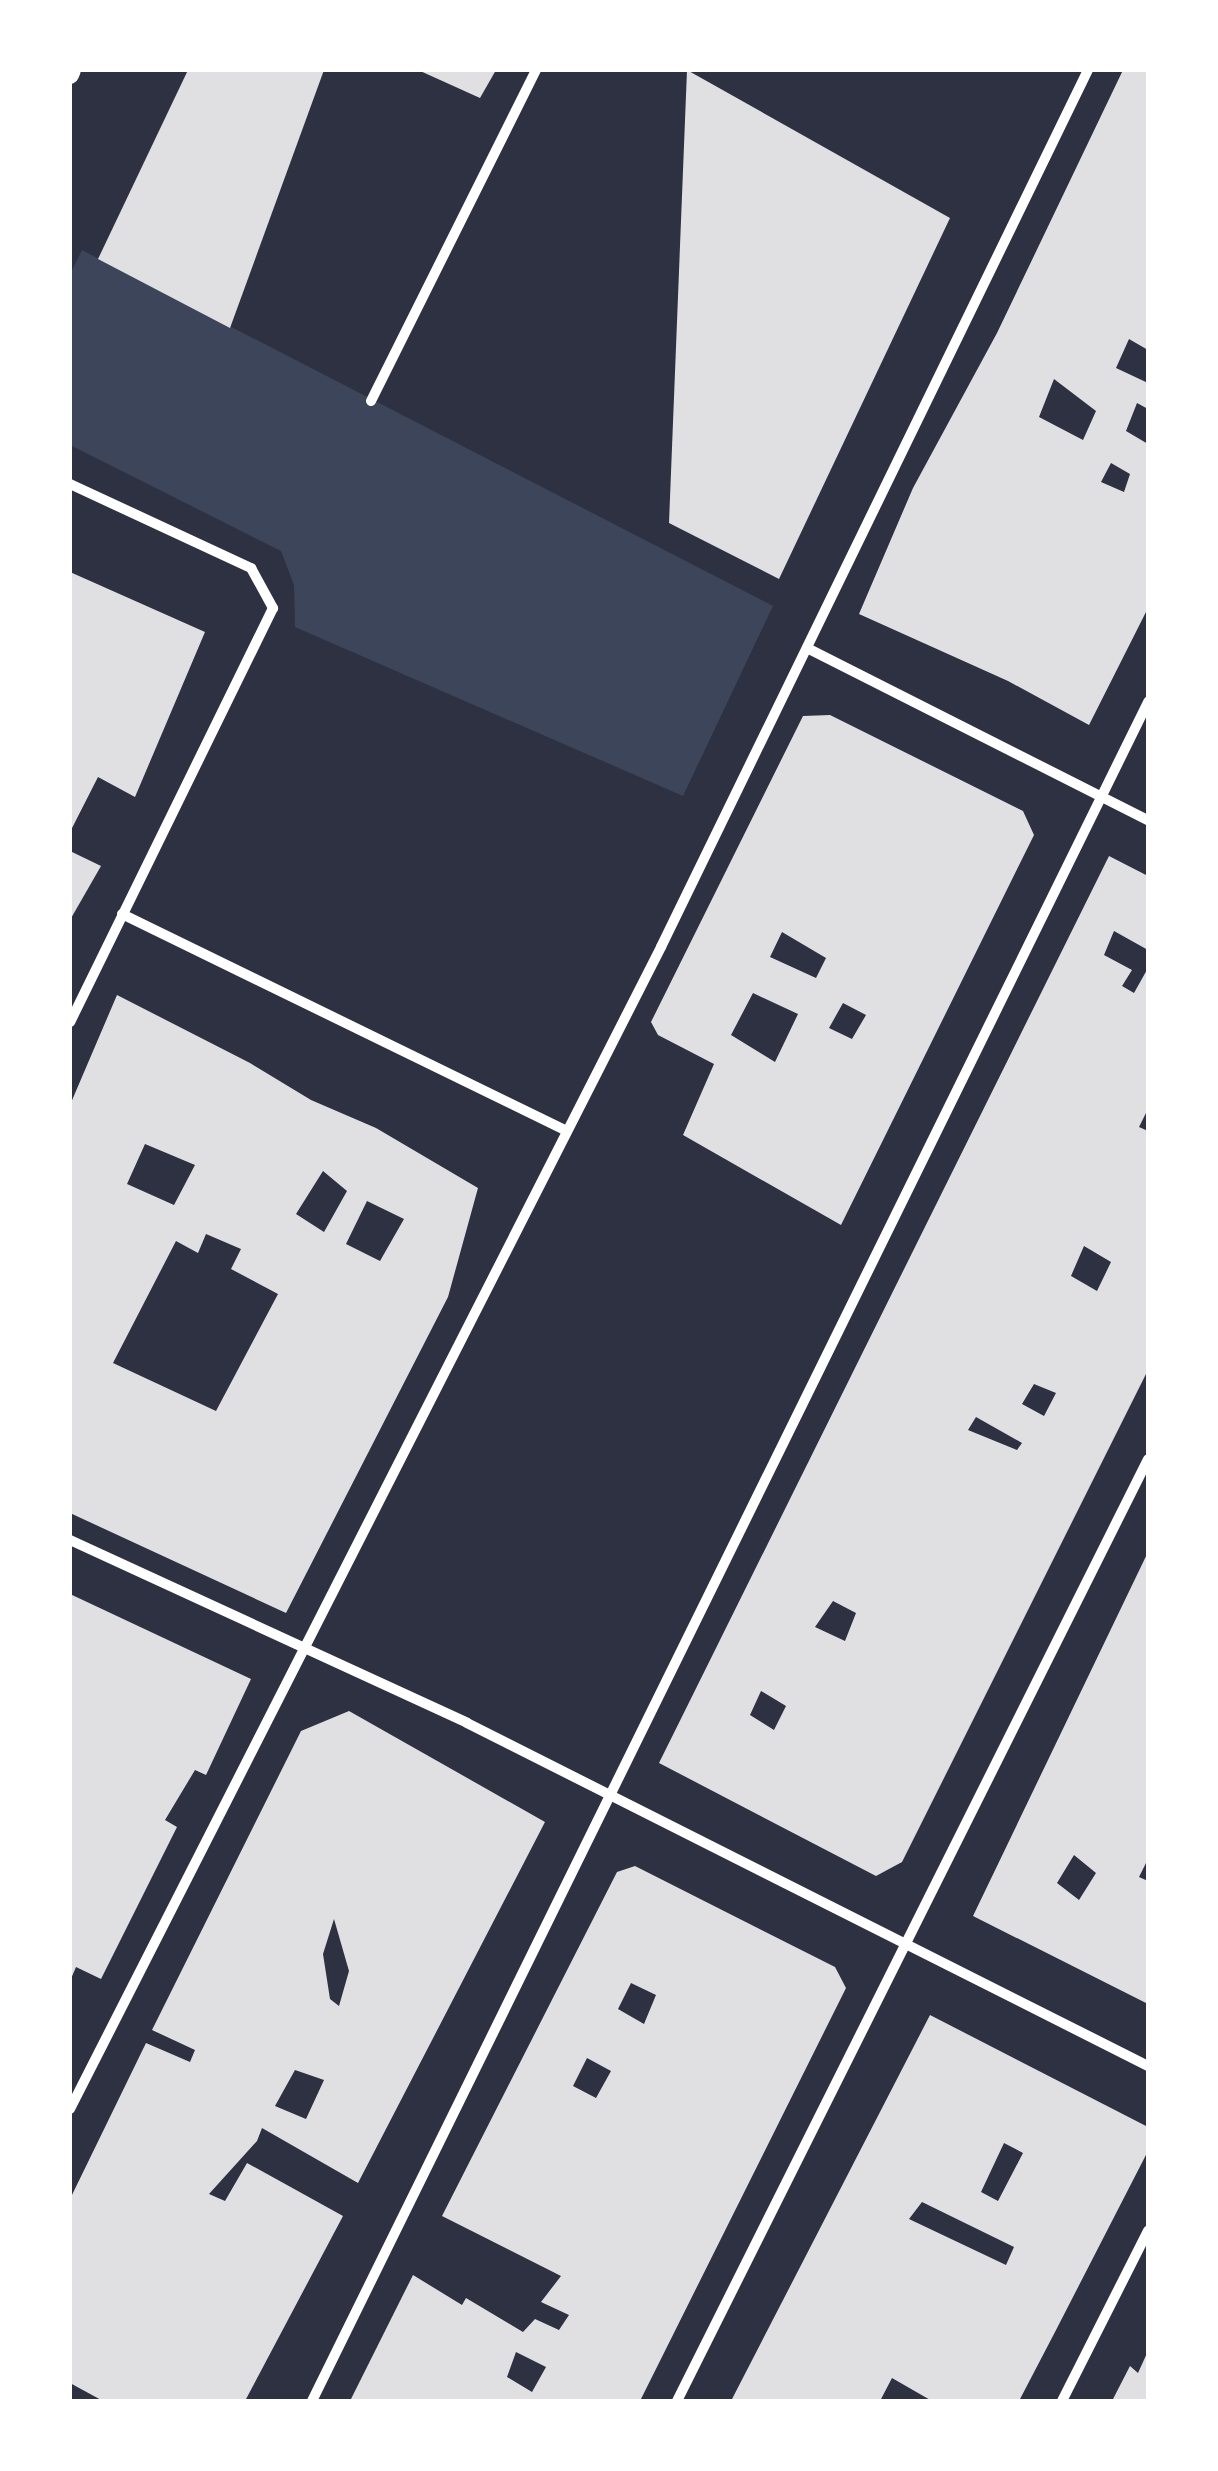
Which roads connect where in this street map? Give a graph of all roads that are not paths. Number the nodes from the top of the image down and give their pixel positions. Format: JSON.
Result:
{"nodes":[{"id":1,"x":536,"y":70,"type":"edge"},
{"id":2,"x":1088,"y":70,"type":"edge"},
{"id":3,"x":371,"y":401,"type":"dead end"},
{"id":4,"x":70,"y":484,"type":"edge"},
{"id":5,"x":806,"y":648,"type":"junction"},
{"id":6,"x":1148,"y":702,"type":"edge"},
{"id":7,"x":1101,"y":796,"type":"junction"},
{"id":8,"x":1148,"y":820,"type":"edge"},
{"id":9,"x":122,"y":914,"type":"junction"},
{"id":10,"x":70,"y":1022,"type":"edge"},
{"id":11,"x":567,"y":1131,"type":"junction"},
{"id":12,"x":1148,"y":1459,"type":"edge"},
{"id":13,"x":70,"y":1540,"type":"edge"},
{"id":14,"x":306,"y":1645,"type":"junction"},
{"id":15,"x":608,"y":1794,"type":"junction"},
{"id":16,"x":905,"y":1944,"type":"junction"},
{"id":17,"x":1148,"y":2066,"type":"edge"},
{"id":18,"x":70,"y":2109,"type":"edge"},
{"id":19,"x":1148,"y":2231,"type":"edge"},
{"id":20,"x":312,"y":2401,"type":"edge"},
{"id":21,"x":677,"y":2401,"type":"edge"},
{"id":22,"x":1062,"y":2401,"type":"edge"}],
"edges":[{"from":1,"to":3,"type":"street"},
{"from":2,"to":5,"type":"street"},
{"from":4,"to":9,"type":"street"},
{"from":5,"to":7,"type":"street"},
{"from":5,"to":11,"type":"street"},
{"from":6,"to":7,"type":"street"},
{"from":7,"to":8,"type":"street"},
{"from":7,"to":15,"type":"street"},
{"from":9,"to":10,"type":"street"},
{"from":9,"to":11,"type":"street"},
{"from":11,"to":14,"type":"street"},
{"from":12,"to":16,"type":"street"},
{"from":13,"to":14,"type":"street"},
{"from":14,"to":15,"type":"street"},
{"from":14,"to":18,"type":"street"},
{"from":15,"to":16,"type":"street"},
{"from":15,"to":20,"type":"street"},
{"from":16,"to":17,"type":"street"},
{"from":16,"to":21,"type":"street"},
{"from":19,"to":22,"type":"street"}]}
